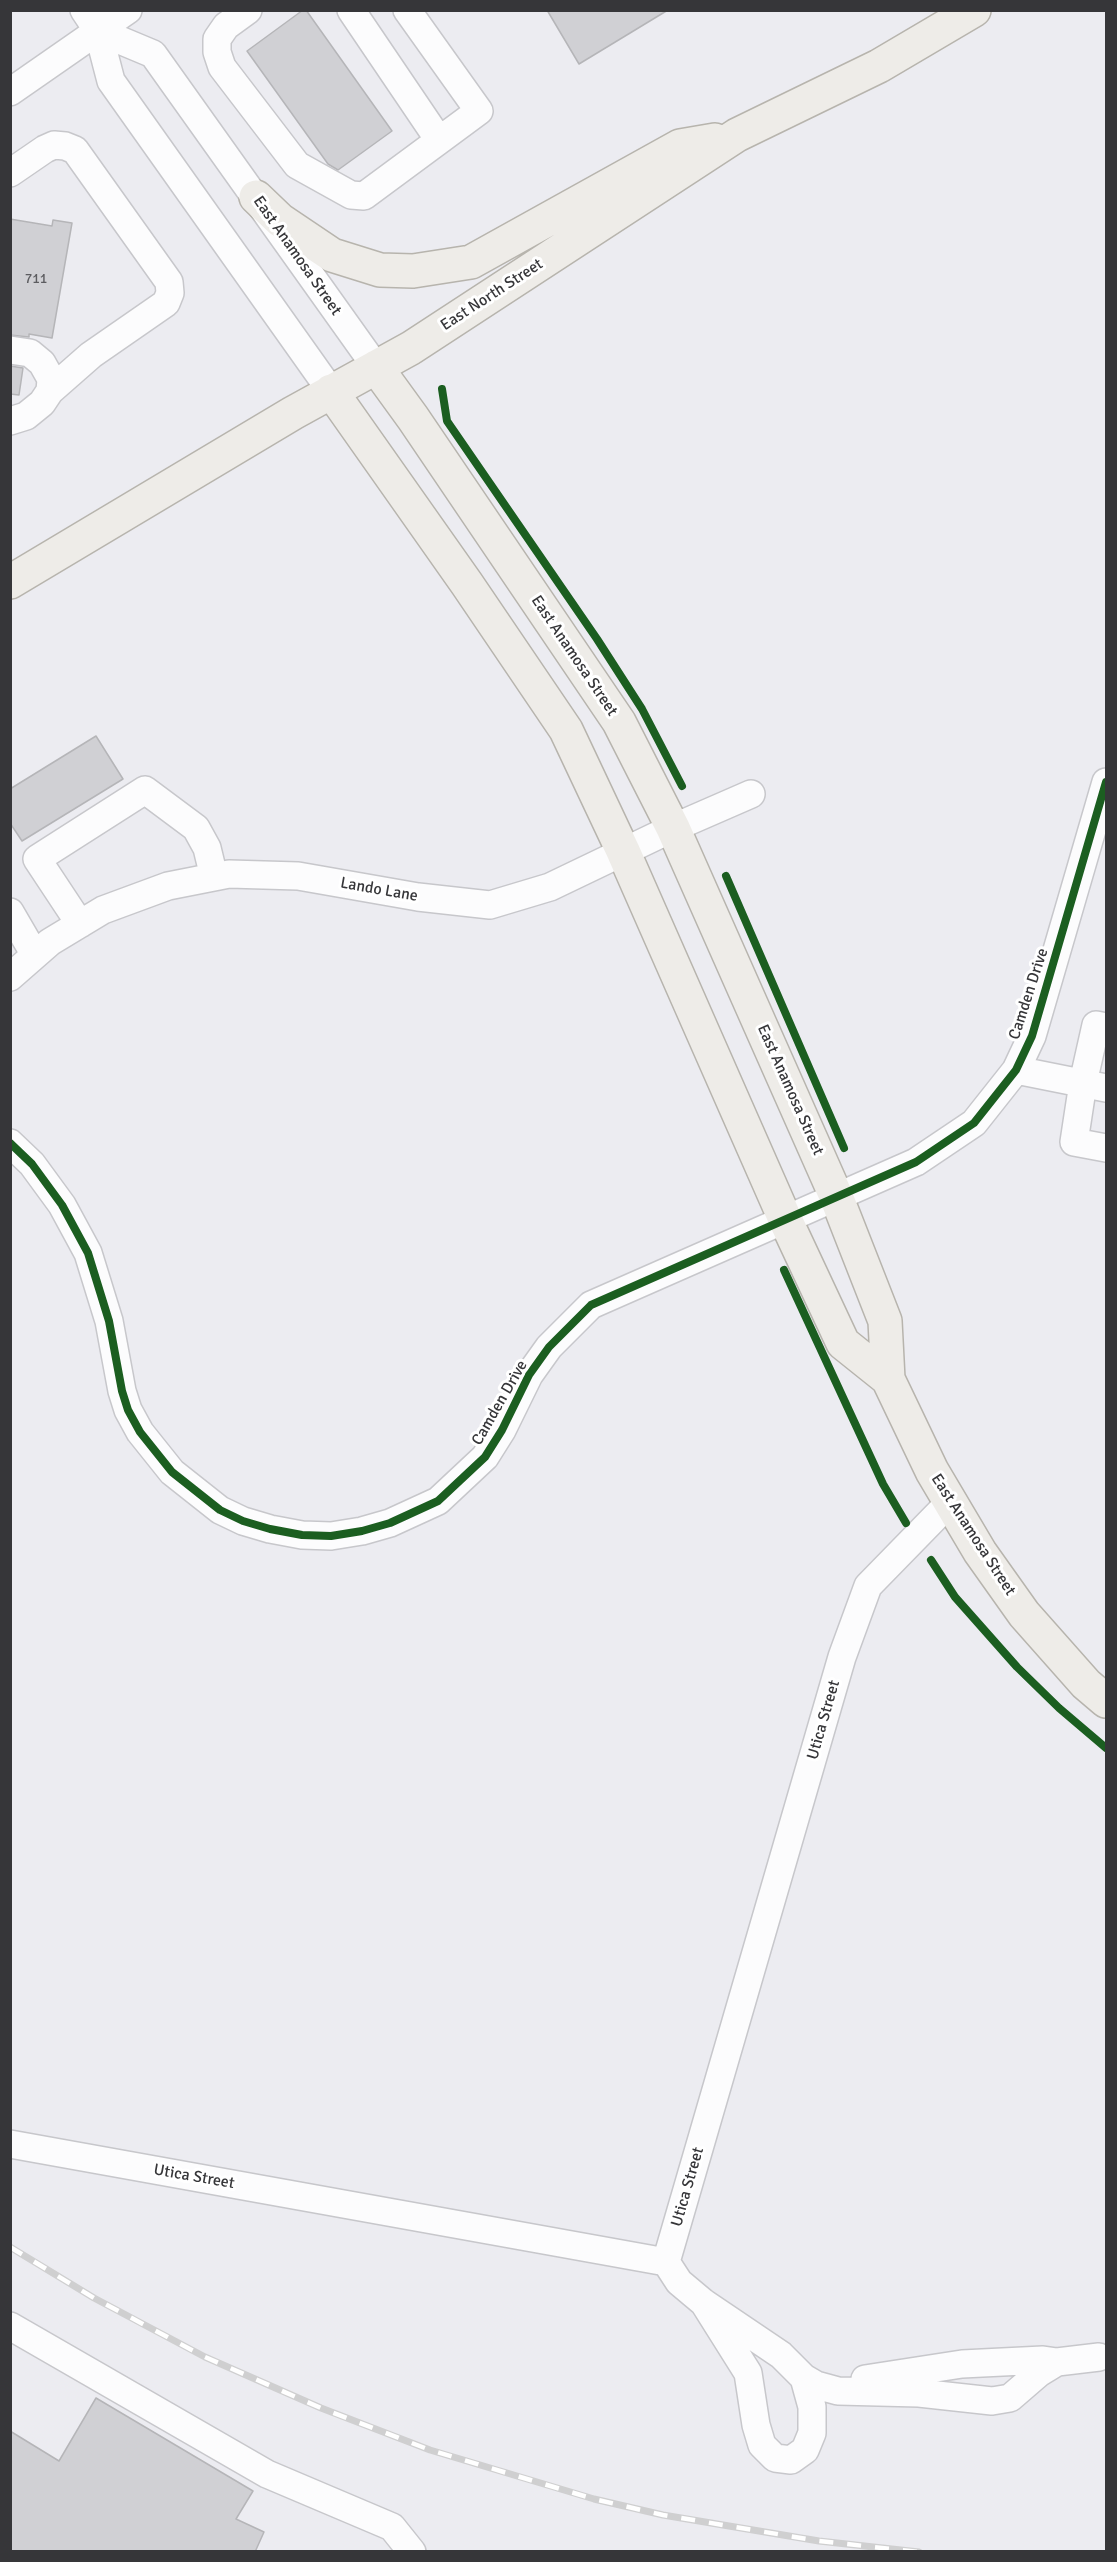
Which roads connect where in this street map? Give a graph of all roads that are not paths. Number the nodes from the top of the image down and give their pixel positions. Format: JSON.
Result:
{"nodes":[{"id":1,"x":128,"y":10,"type":"edge"},
{"id":2,"x":248,"y":10,"type":"edge"},
{"id":3,"x":351,"y":10,"type":"edge"},
{"id":4,"x":406,"y":10,"type":"edge"},
{"id":5,"x":974,"y":10,"type":"edge"},
{"id":6,"x":91,"y":21,"type":"edge"},
{"id":7,"x":10,"y":92,"type":"edge"},
{"id":8,"x":737,"y":135,"type":"junction"},
{"id":9,"x":439,"y":140,"type":"junction"},
{"id":10,"x":10,"y":173,"type":"edge"},
{"id":11,"x":256,"y":197,"type":"junction"},
{"id":12,"x":10,"y":350,"type":"edge"},
{"id":13,"x":376,"y":367,"type":"junction"},
{"id":14,"x":331,"y":391,"type":"junction"},
{"id":15,"x":51,"y":392,"type":"junction"},
{"id":16,"x":10,"y":421,"type":"edge"},
{"id":17,"x":10,"y":582,"type":"edge"},
{"id":18,"x":1107,"y":782,"type":"edge"},
{"id":19,"x":751,"y":794,"type":"dead end"},
{"id":20,"x":673,"y":828,"type":"junction"},
{"id":21,"x":623,"y":851,"type":"junction"},
{"id":22,"x":214,"y":878,"type":"junction"},
{"id":23,"x":11,"y":915,"type":"edge"},
{"id":24,"x":80,"y":924,"type":"junction"},
{"id":25,"x":35,"y":955,"type":"junction"},
{"id":26,"x":10,"y":977,"type":"edge"},
{"id":27,"x":1107,"y":1027,"type":"edge"},
{"id":28,"x":1016,"y":1070,"type":"junction"},
{"id":29,"x":1095,"y":1085,"type":"edge"},
{"id":30,"x":10,"y":1143,"type":"edge"},
{"id":31,"x":1107,"y":1148,"type":"edge"},
{"id":32,"x":836,"y":1196,"type":"junction"},
{"id":33,"x":785,"y":1219,"type":"junction"},
{"id":34,"x":888,"y":1379,"type":"junction"},
{"id":35,"x":950,"y":1502,"type":"junction"},
{"id":36,"x":1107,"y":1701,"type":"edge"},
{"id":37,"x":10,"y":2144,"type":"edge"},
{"id":38,"x":666,"y":2262,"type":"junction"},
{"id":39,"x":704,"y":2304,"type":"junction"},
{"id":40,"x":10,"y":2326,"type":"edge"},
{"id":41,"x":1099,"y":2357,"type":"dead end"},
{"id":42,"x":1057,"y":2362,"type":"junction"},
{"id":43,"x":799,"y":2372,"type":"junction"},
{"id":44,"x":412,"y":2552,"type":"edge"}],
"edges":[{"from":1,"to":6,"type":"street"},
{"from":2,"to":9,"type":"street"},
{"from":3,"to":9,"type":"street"},
{"from":4,"to":9,"type":"street"},
{"from":5,"to":8,"type":"main road","name":"East North Street"},
{"from":6,"to":7,"type":"street"},
{"from":6,"to":11,"type":"street","name":"East Anamosa Street"},
{"from":6,"to":14,"type":"street","name":"East Anamosa Street"},
{"from":8,"to":11,"type":"main road"},
{"from":8,"to":13,"type":"main road","name":"East North Street"},
{"from":10,"to":15,"type":"street"},
{"from":11,"to":13,"type":"street","name":"East Anamosa Street"},
{"from":12,"to":15,"type":"street"},
{"from":13,"to":14,"type":"main road","name":"East North Street"},
{"from":13,"to":20,"type":"main road","name":"East Anamosa Street"},
{"from":14,"to":17,"type":"main road","name":"East North Street"},
{"from":14,"to":21,"type":"main road","name":"East Anamosa Street"},
{"from":15,"to":16,"type":"street"},
{"from":18,"to":28,"type":"street","name":"Camden Drive"},
{"from":19,"to":20,"type":"street","name":"Lando Lane"},
{"from":20,"to":21,"type":"street","name":"Lando Lane"},
{"from":20,"to":32,"type":"main road","name":"East Anamosa Street"},
{"from":21,"to":22,"type":"street","name":"Lando Lane"},
{"from":21,"to":33,"type":"main road","name":"East Anamosa Street"},
{"from":22,"to":24,"type":"street","name":"Lando Lane"},
{"from":22,"to":24,"type":"street"},
{"from":23,"to":25,"type":"street"},
{"from":24,"to":25,"type":"street","name":"Lando Lane"},
{"from":25,"to":26,"type":"street","name":"Lando Lane"},
{"from":27,"to":29,"type":"street"},
{"from":28,"to":29,"type":"street"},
{"from":28,"to":32,"type":"street","name":"Camden Drive"},
{"from":29,"to":31,"type":"street"},
{"from":30,"to":33,"type":"street","name":"Camden Drive"},
{"from":32,"to":33,"type":"street","name":"Camden Drive"},
{"from":32,"to":34,"type":"main road","name":"East Anamosa Street"},
{"from":33,"to":34,"type":"main road","name":"East Anamosa Street"},
{"from":34,"to":35,"type":"main road","name":"East Anamosa Street"},
{"from":35,"to":36,"type":"main road","name":"East Anamosa Street"},
{"from":35,"to":38,"type":"street","name":"Utica Street"},
{"from":37,"to":38,"type":"street","name":"Utica Street"},
{"from":38,"to":39,"type":"street"},
{"from":39,"to":43,"type":"street"},
{"from":39,"to":43,"type":"street"},
{"from":40,"to":44,"type":"street"},
{"from":41,"to":42,"type":"street"},
{"from":42,"to":43,"type":"street"},
{"from":42,"to":43,"type":"street"}]}
